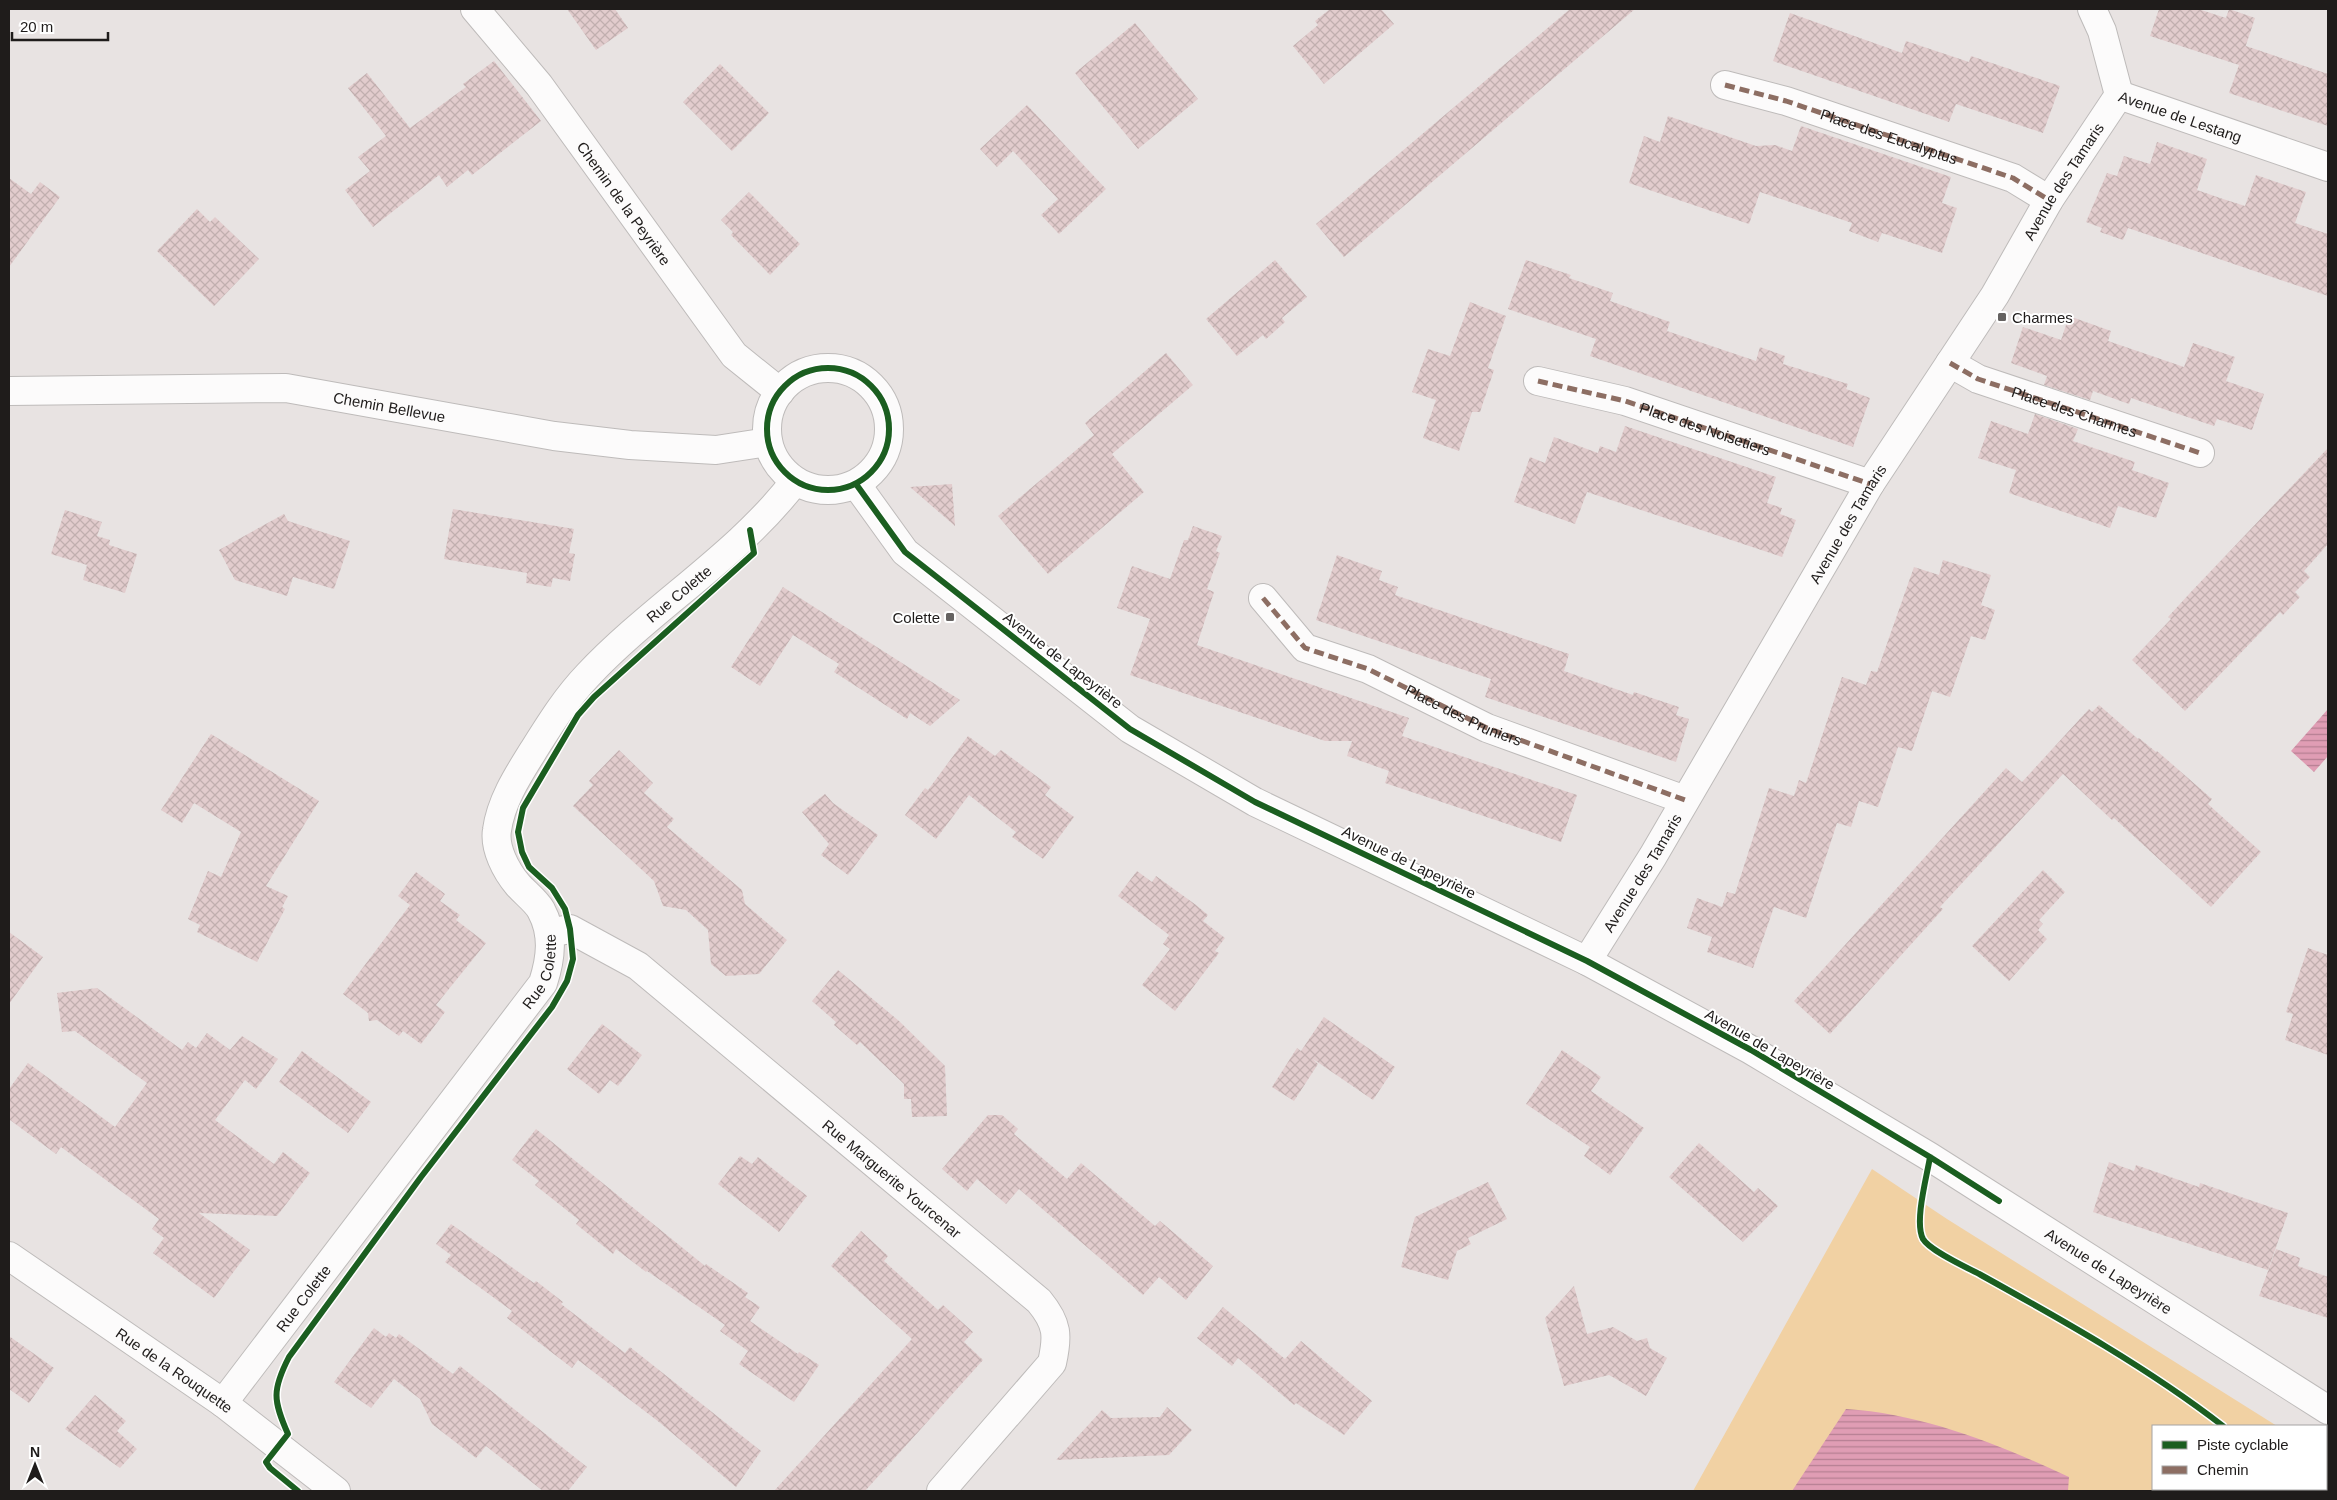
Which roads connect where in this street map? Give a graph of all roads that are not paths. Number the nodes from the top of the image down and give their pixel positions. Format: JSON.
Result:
{"nodes":[{"id":1,"x":475,"y":9,"type":"edge"},
{"id":2,"x":2092,"y":9,"type":"edge"},
{"id":3,"x":1726,"y":85,"type":"dead end"},
{"id":4,"x":2119,"y":95,"type":"junction"},
{"id":5,"x":2328,"y":167,"type":"edge"},
{"id":6,"x":2049,"y":200,"type":"junction"},
{"id":7,"x":1950,"y":363,"type":"junction"},
{"id":8,"x":1538,"y":381,"type":"dead end"},
{"id":9,"x":9,"y":391,"type":"edge"},
{"id":10,"x":780,"y":392,"type":"junction"},
{"id":11,"x":768,"y":442,"type":"junction"},
{"id":12,"x":2200,"y":453,"type":"dead end"},
{"id":13,"x":795,"y":481,"type":"junction"},
{"id":14,"x":856,"y":484,"type":"junction"},
{"id":15,"x":1870,"y":484,"type":"junction"},
{"id":16,"x":1263,"y":598,"type":"dead end"},
{"id":17,"x":1685,"y":800,"type":"junction"},
{"id":18,"x":549,"y":933,"type":"junction"},
{"id":19,"x":1587,"y":961,"type":"junction"},
{"id":20,"x":9,"y":1256,"type":"edge"},
{"id":21,"x":223,"y":1403,"type":"junction"},
{"id":22,"x":2328,"y":1410,"type":"edge"},
{"id":23,"x":336,"y":1491,"type":"edge"},
{"id":24,"x":940,"y":1491,"type":"edge"}],
"edges":[{"from":1,"to":10,"type":"street","name":"Chemin de la Peyrière"},
{"from":2,"to":4,"type":"street","name":"Avenue de Lestang"},
{"from":3,"to":6,"type":"street","name":"Place des Eucalyptus"},
{"from":4,"to":5,"type":"street","name":"Avenue de Lestang"},
{"from":4,"to":6,"type":"street","name":"Avenue des Tamaris"},
{"from":6,"to":7,"type":"street","name":"Avenue des Tamaris"},
{"from":7,"to":12,"type":"street","name":"Place des Charmes"},
{"from":7,"to":15,"type":"street","name":"Avenue des Tamaris"},
{"from":8,"to":15,"type":"street","name":"Place des Noisetiers"},
{"from":9,"to":11,"type":"street","name":"Chemin Bellevue"},
{"from":10,"to":11,"type":"street"},
{"from":10,"to":14,"type":"street"},
{"from":11,"to":13,"type":"street"},
{"from":13,"to":14,"type":"street"},
{"from":13,"to":18,"type":"street","name":"Rue Colette"},
{"from":14,"to":19,"type":"street","name":"Avenue de Lapeyrière"},
{"from":15,"to":17,"type":"street","name":"Avenue des Tamaris"},
{"from":16,"to":17,"type":"street","name":"Place des Pruniers"},
{"from":17,"to":19,"type":"street","name":"Avenue des Tamaris"},
{"from":18,"to":21,"type":"street","name":"Rue Colette"},
{"from":18,"to":24,"type":"street","name":"Rue Marguerite Yourcenar"},
{"from":19,"to":22,"type":"street","name":"Avenue de Lapeyrière"},
{"from":20,"to":21,"type":"street","name":"Rue de la Rouquette"},
{"from":21,"to":23,"type":"street","name":"Rue de la Rouquette"}]}
